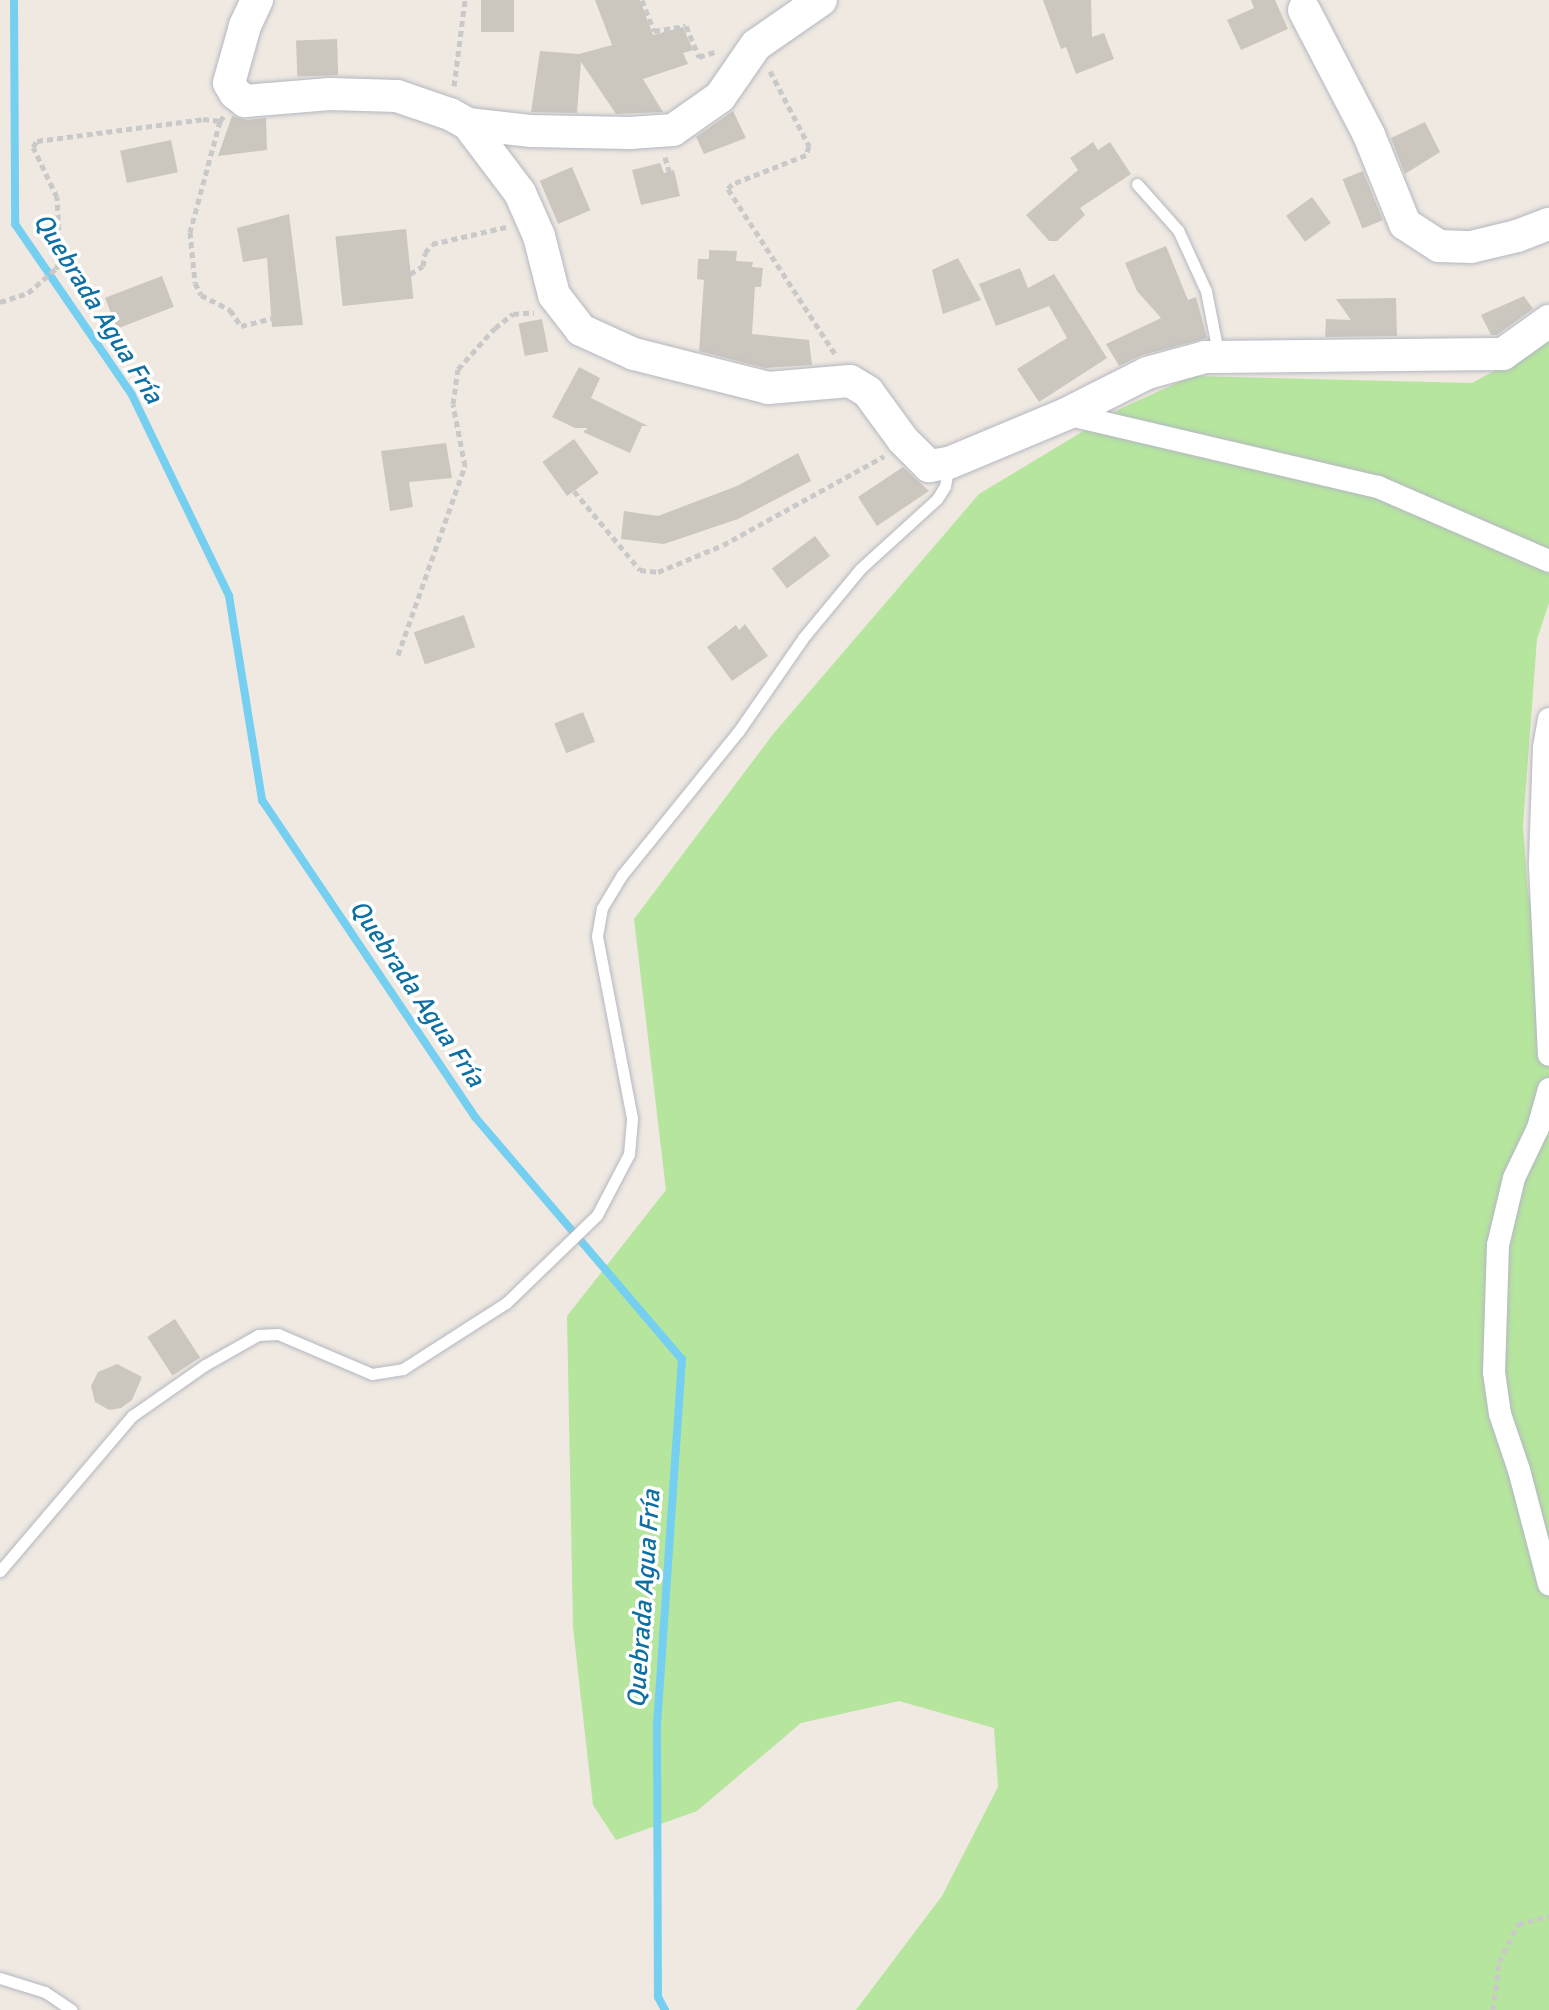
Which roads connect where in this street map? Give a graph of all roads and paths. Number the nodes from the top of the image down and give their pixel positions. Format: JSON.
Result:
{"nodes":[{"id":1,"x":257,"y":0,"type":"edge"},
{"id":2,"x":465,"y":0,"type":"edge"},
{"id":3,"x":642,"y":0,"type":"edge"},
{"id":4,"x":821,"y":0,"type":"edge"},
{"id":5,"x":1304,"y":10,"type":"dead end"},
{"id":6,"x":756,"y":45,"type":"junction"},
{"id":7,"x":229,"y":108,"type":"junction"},
{"id":8,"x":459,"y":119,"type":"junction"},
{"id":9,"x":1137,"y":184,"type":"dead end"},
{"id":10,"x":1549,"y":224,"type":"edge"},
{"id":11,"x":535,"y":225,"type":"junction"},
{"id":12,"x":410,"y":274,"type":"dead end"},
{"id":13,"x":0,"y":302,"type":"edge"},
{"id":14,"x":565,"y":309,"type":"junction"},
{"id":15,"x":272,"y":318,"type":"dead end"},
{"id":16,"x":1549,"y":321,"type":"edge"},
{"id":17,"x":1218,"y":357,"type":"junction"},
{"id":18,"x":850,"y":381,"type":"junction"},
{"id":19,"x":1066,"y":414,"type":"junction"},
{"id":20,"x":903,"y":440,"type":"junction"},
{"id":21,"x":949,"y":463,"type":"junction"},
{"id":22,"x":574,"y":491,"type":"dead end"},
{"id":23,"x":1549,"y":561,"type":"edge"},
{"id":24,"x":398,"y":655,"type":"dead end"},
{"id":25,"x":1549,"y":719,"type":"edge"},
{"id":26,"x":1549,"y":1055,"type":"edge"},
{"id":27,"x":1549,"y":1089,"type":"edge"},
{"id":28,"x":0,"y":1571,"type":"edge"},
{"id":29,"x":1549,"y":1584,"type":"edge"},
{"id":30,"x":1549,"y":1916,"type":"edge"},
{"id":31,"x":0,"y":1978,"type":"edge"},
{"id":32,"x":72,"y":2010,"type":"edge"},
{"id":33,"x":1493,"y":2010,"type":"edge"}],
"edges":[{"from":1,"to":7,"type":"street"},
{"from":2,"to":8,"type":"path"},
{"from":3,"to":6,"type":"path"},
{"from":4,"to":6,"type":"street"},
{"from":5,"to":10,"type":"street"},
{"from":6,"to":8,"type":"street"},
{"from":6,"to":18,"type":"path"},
{"from":7,"to":8,"type":"street"},
{"from":7,"to":13,"type":"path"},
{"from":7,"to":15,"type":"path"},
{"from":8,"to":11,"type":"street"},
{"from":9,"to":17,"type":"lane"},
{"from":11,"to":12,"type":"path"},
{"from":11,"to":14,"type":"street"},
{"from":14,"to":18,"type":"street"},
{"from":14,"to":24,"type":"path"},
{"from":16,"to":17,"type":"street"},
{"from":17,"to":19,"type":"street"},
{"from":18,"to":20,"type":"street"},
{"from":19,"to":21,"type":"street"},
{"from":19,"to":23,"type":"street"},
{"from":20,"to":21,"type":"street"},
{"from":20,"to":22,"type":"path"},
{"from":21,"to":28,"type":"lane"},
{"from":25,"to":26,"type":"street"},
{"from":27,"to":29,"type":"street"},
{"from":30,"to":33,"type":"path"},
{"from":31,"to":32,"type":"lane"}]}
